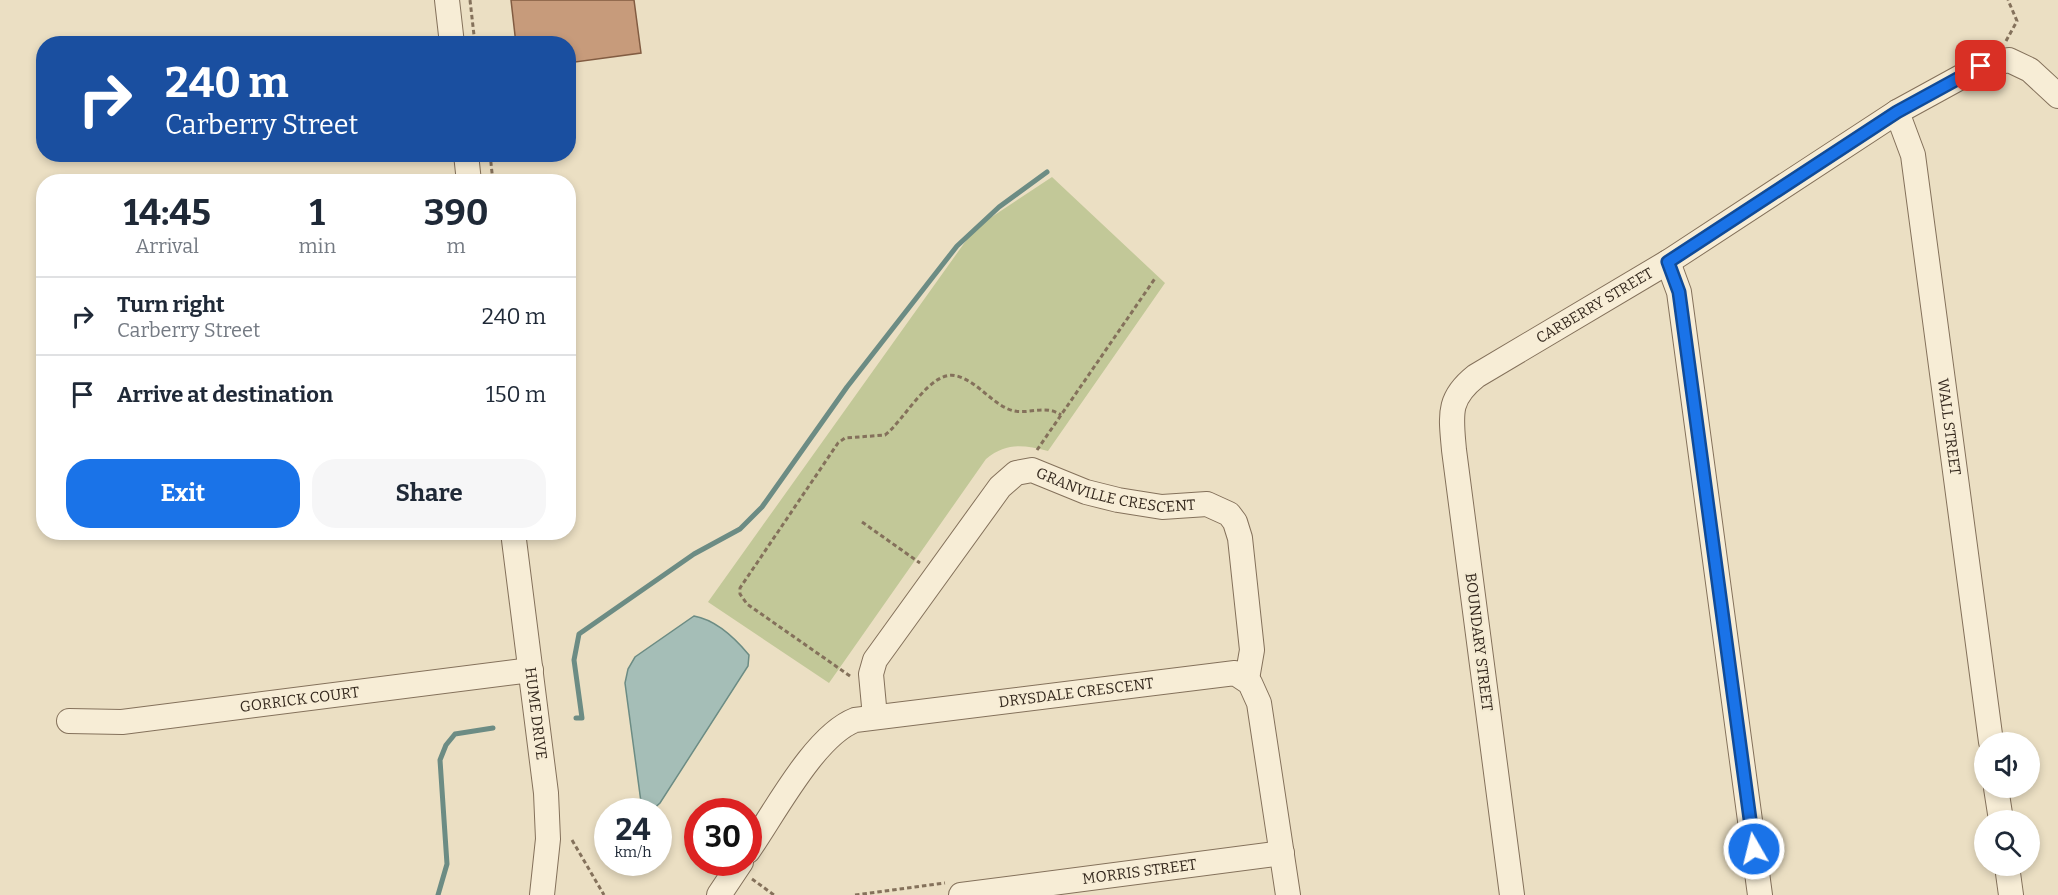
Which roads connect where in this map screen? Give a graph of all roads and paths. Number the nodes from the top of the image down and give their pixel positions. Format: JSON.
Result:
{"nodes":[{"id":1,"x":447,"y":0,"type":"edge"},
{"id":2,"x":470,"y":0,"type":"edge"},
{"id":3,"x":2008,"y":0,"type":"edge"},
{"id":4,"x":451,"y":36,"type":"edge"},
{"id":5,"x":475,"y":36,"type":"edge"},
{"id":6,"x":2009,"y":60,"type":"junction"},
{"id":7,"x":2058,"y":96,"type":"edge"},
{"id":8,"x":1897,"y":112,"type":"junction"},
{"id":9,"x":1668,"y":262,"type":"junction"},
{"id":10,"x":1156,"y":277,"type":"dead end"},
{"id":11,"x":1459,"y":390,"type":"joint"},
{"id":12,"x":1061,"y":415,"type":"junction"},
{"id":13,"x":1034,"y":454,"type":"dead end"},
{"id":14,"x":862,"y":522,"type":"dead end"},
{"id":15,"x":514,"y":540,"type":"edge"},
{"id":16,"x":924,"y":565,"type":"dead end"},
{"id":17,"x":531,"y":670,"type":"junction"},
{"id":18,"x":1247,"y":679,"type":"junction"},
{"id":19,"x":855,"y":680,"type":"dead end"},
{"id":20,"x":875,"y":717,"type":"junction"},
{"id":21,"x":69,"y":721,"type":"dead end"},
{"id":22,"x":1989,"y":732,"type":"edge"},
{"id":23,"x":762,"y":830,"type":"edge"},
{"id":24,"x":572,"y":840,"type":"dead end"},
{"id":25,"x":1282,"y":853,"type":"junction"},
{"id":26,"x":740,"y":876,"type":"edge"},
{"id":27,"x":753,"y":876,"type":"edge"},
{"id":28,"x":2008,"y":876,"type":"edge"},
{"id":29,"x":542,"y":895,"type":"edge"},
{"id":30,"x":604,"y":895,"type":"edge"},
{"id":31,"x":719,"y":895,"type":"edge"},
{"id":32,"x":774,"y":895,"type":"edge"},
{"id":33,"x":961,"y":895,"type":"edge"},
{"id":34,"x":1288,"y":895,"type":"edge"},
{"id":35,"x":1512,"y":895,"type":"edge"},
{"id":36,"x":1760,"y":895,"type":"edge"},
{"id":37,"x":2011,"y":895,"type":"edge"}],
"edges":[{"from":1,"to":4,"type":"street"},
{"from":2,"to":5,"type":"path"},
{"from":3,"to":6,"type":"path"},
{"from":6,"to":7,"type":"street"},
{"from":6,"to":8,"type":"street","name":"CARBERRY STREET"},
{"from":8,"to":9,"type":"street","name":"CARBERRY STREET"},
{"from":8,"to":22,"type":"street","name":"WALL STREET"},
{"from":9,"to":11,"type":"street","name":"CARBERRY STREET"},
{"from":9,"to":36,"type":"street"},
{"from":10,"to":12,"type":"path"},
{"from":11,"to":35,"type":"street","name":"BOUNDARY STREET"},
{"from":12,"to":13,"type":"path"},
{"from":12,"to":19,"type":"path"},
{"from":14,"to":16,"type":"path"},
{"from":15,"to":17,"type":"street","name":"HUME DRIVE"},
{"from":17,"to":21,"type":"street","name":"GORRICK COURT"},
{"from":17,"to":29,"type":"street","name":"HUME DRIVE"},
{"from":18,"to":20,"type":"street","name":"DRYSDALE CRESCENT"},
{"from":18,"to":20,"type":"street","name":"GRANVILLE CRESCENT"},
{"from":18,"to":25,"type":"street"},
{"from":20,"to":23,"type":"street","name":"DRYSDALE CRESCENT"},
{"from":24,"to":30,"type":"path"},
{"from":25,"to":33,"type":"street","name":"MORRIS STREET"},
{"from":25,"to":34,"type":"street"},
{"from":26,"to":31,"type":"street"},
{"from":27,"to":32,"type":"path"},
{"from":28,"to":37,"type":"street"}]}
